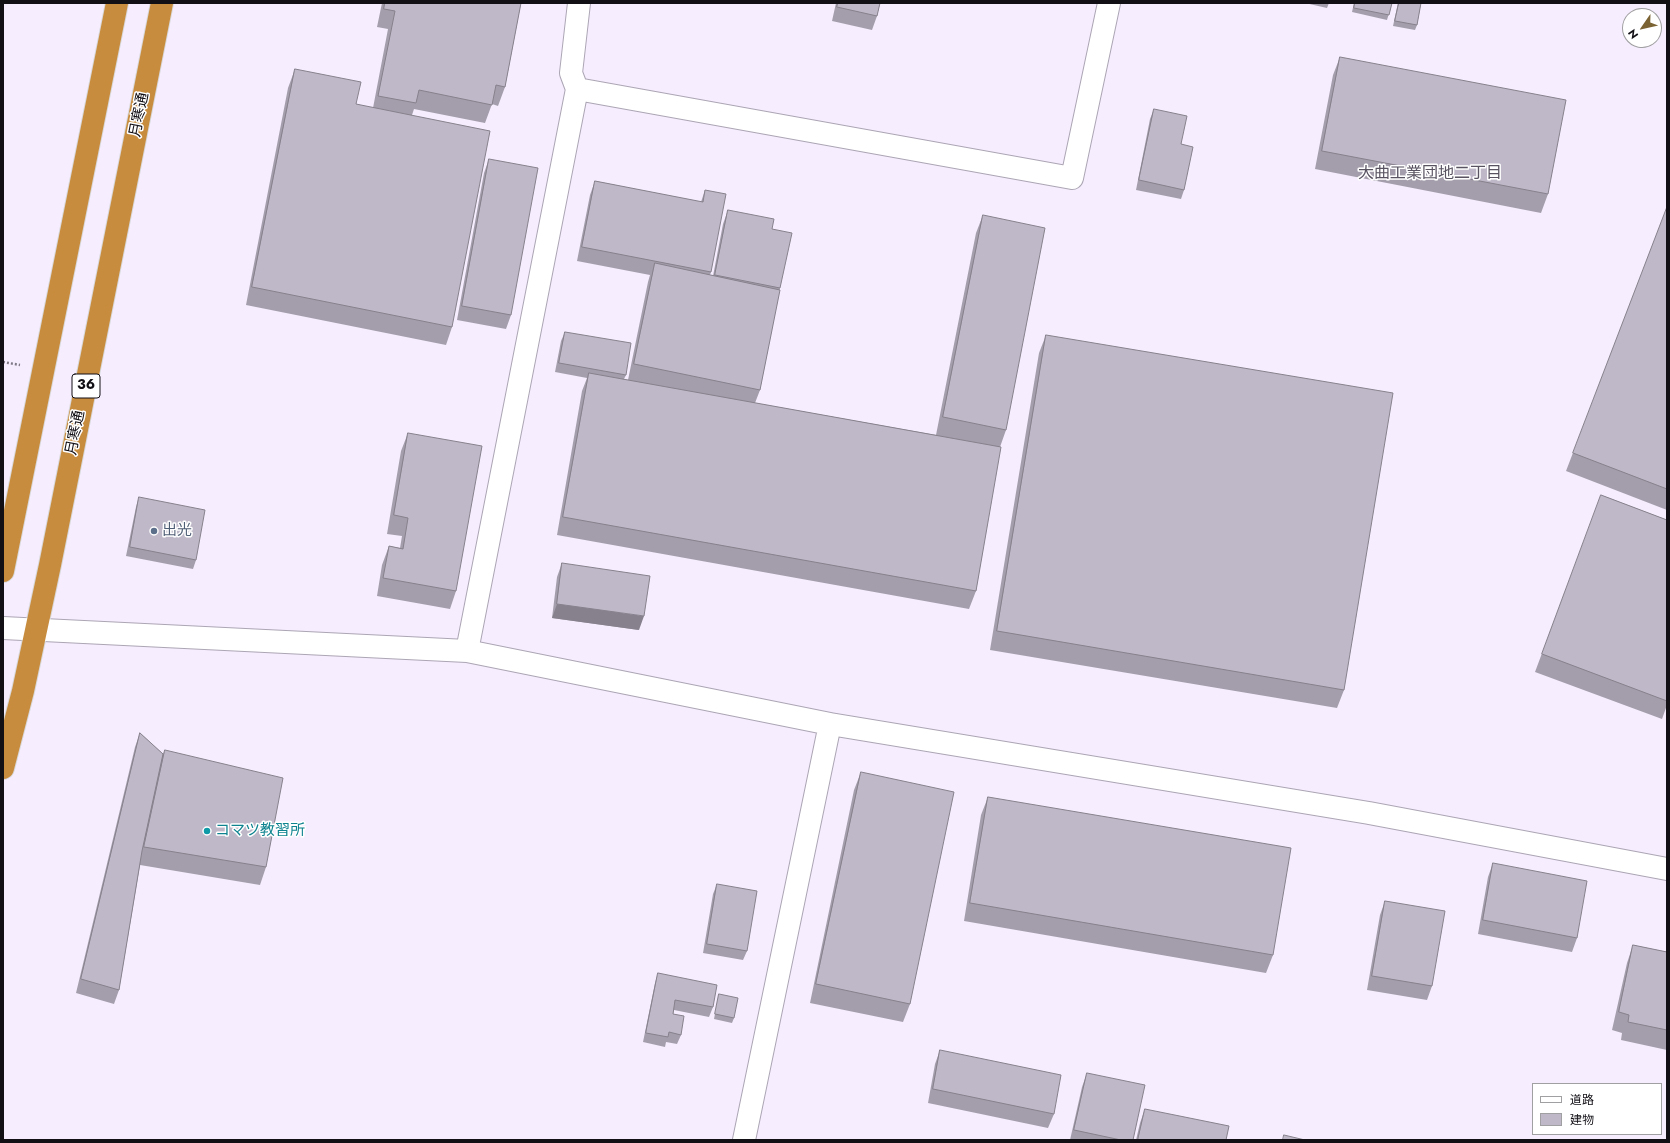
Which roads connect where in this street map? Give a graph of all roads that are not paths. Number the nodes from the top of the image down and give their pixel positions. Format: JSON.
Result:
{"nodes":[{"id":1,"x":117,"y":3,"type":"edge"},
{"id":2,"x":162,"y":3,"type":"edge"},
{"id":3,"x":579,"y":3,"type":"edge"},
{"id":4,"x":1109,"y":3,"type":"edge"},
{"id":5,"x":577,"y":88,"type":"junction"},
{"id":6,"x":3,"y":571,"type":"edge"},
{"id":7,"x":3,"y":628,"type":"edge"},
{"id":8,"x":35,"y":630,"type":"junction"},
{"id":9,"x":467,"y":651,"type":"junction"},
{"id":10,"x":830,"y":724,"type":"junction"},
{"id":11,"x":3,"y":768,"type":"edge"},
{"id":12,"x":1667,"y":869,"type":"edge"},
{"id":13,"x":744,"y":1140,"type":"edge"}],
"edges":[{"from":1,"to":6,"type":"highway"},
{"from":2,"to":8,"type":"highway","name":"月寒通","number":"36"},
{"from":3,"to":5,"type":"street"},
{"from":4,"to":5,"type":"street"},
{"from":5,"to":9,"type":"street"},
{"from":7,"to":8,"type":"street"},
{"from":8,"to":9,"type":"street"},
{"from":8,"to":11,"type":"highway","name":"月寒通","number":"36"},
{"from":9,"to":10,"type":"street"},
{"from":10,"to":12,"type":"street"},
{"from":10,"to":13,"type":"street"}]}
